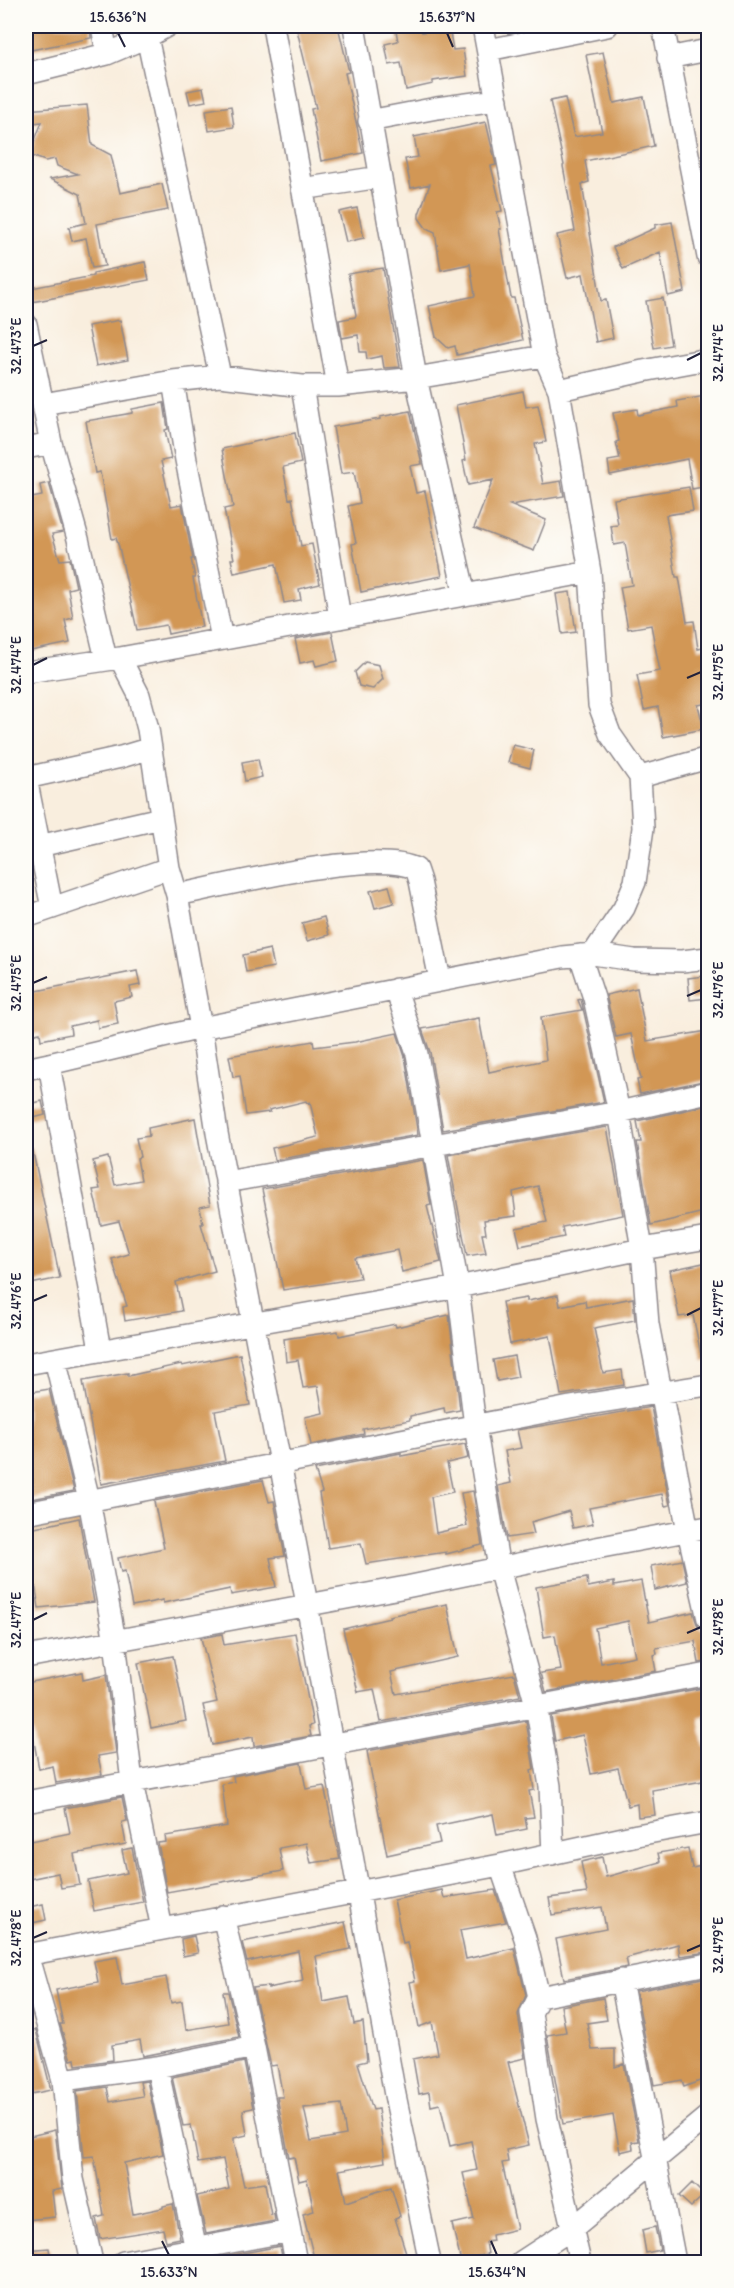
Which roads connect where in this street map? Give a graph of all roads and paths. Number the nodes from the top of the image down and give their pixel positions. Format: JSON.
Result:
{"nodes":[{"id":1,"x":102,"y":26,"type":"edge"},
{"id":2,"x":167,"y":26,"type":"edge"},
{"id":3,"x":273,"y":26,"type":"edge"},
{"id":4,"x":354,"y":26,"type":"edge"},
{"id":5,"x":483,"y":26,"type":"edge"},
{"id":6,"x":607,"y":26,"type":"edge"},
{"id":7,"x":663,"y":26,"type":"edge"},
{"id":8,"x":147,"y":37,"type":"junction"},
{"id":9,"x":488,"y":50,"type":"junction"},
{"id":10,"x":708,"y":50,"type":"edge"},
{"id":11,"x":107,"y":54,"type":"junction"},
{"id":12,"x":668,"y":58,"type":"junction"},
{"id":13,"x":26,"y":74,"type":"edge"},
{"id":14,"x":497,"y":100,"type":"junction"},
{"id":15,"x":369,"y":121,"type":"junction"},
{"id":16,"x":380,"y":177,"type":"junction"},
{"id":17,"x":302,"y":189,"type":"junction"},
{"id":18,"x":708,"y":257,"type":"edge"},
{"id":19,"x":26,"y":324,"type":"edge"},
{"id":20,"x":544,"y":356,"type":"junction"},
{"id":21,"x":708,"y":359,"type":"edge"},
{"id":22,"x":220,"y":376,"type":"junction"},
{"id":23,"x":416,"y":378,"type":"junction"},
{"id":24,"x":173,"y":381,"type":"junction"},
{"id":25,"x":302,"y":386,"type":"junction"},
{"id":26,"x":338,"y":386,"type":"junction"},
{"id":27,"x":559,"y":390,"type":"junction"},
{"id":28,"x":43,"y":404,"type":"junction"},
{"id":29,"x":51,"y":443,"type":"junction"},
{"id":30,"x":26,"y":448,"type":"edge"},
{"id":31,"x":590,"y":572,"type":"junction"},
{"id":32,"x":465,"y":595,"type":"junction"},
{"id":33,"x":340,"y":618,"type":"junction"},
{"id":34,"x":222,"y":639,"type":"junction"},
{"id":35,"x":113,"y":658,"type":"junction"},
{"id":36,"x":26,"y":672,"type":"edge"},
{"id":37,"x":151,"y":748,"type":"junction"},
{"id":38,"x":708,"y":758,"type":"edge"},
{"id":39,"x":640,"y":777,"type":"junction"},
{"id":40,"x":26,"y":778,"type":"edge"},
{"id":41,"x":161,"y":818,"type":"junction"},
{"id":42,"x":39,"y":846,"type":"junction"},
{"id":43,"x":169,"y":868,"type":"junction"},
{"id":44,"x":177,"y":895,"type":"junction"},
{"id":45,"x":52,"y":908,"type":"junction"},
{"id":46,"x":26,"y":917,"type":"edge"},
{"id":47,"x":587,"y":955,"type":"junction"},
{"id":48,"x":708,"y":958,"type":"edge"},
{"id":49,"x":440,"y":980,"type":"junction"},
{"id":50,"x":396,"y":989,"type":"junction"},
{"id":51,"x":201,"y":1029,"type":"junction"},
{"id":52,"x":49,"y":1064,"type":"junction"},
{"id":53,"x":26,"y":1069,"type":"edge"},
{"id":54,"x":708,"y":1092,"type":"edge"},
{"id":55,"x":619,"y":1112,"type":"junction"},
{"id":56,"x":432,"y":1146,"type":"junction"},
{"id":57,"x":226,"y":1182,"type":"junction"},
{"id":58,"x":708,"y":1238,"type":"edge"},
{"id":59,"x":642,"y":1249,"type":"junction"},
{"id":60,"x":458,"y":1287,"type":"junction"},
{"id":61,"x":253,"y":1323,"type":"junction"},
{"id":62,"x":100,"y":1350,"type":"junction"},
{"id":63,"x":55,"y":1359,"type":"junction"},
{"id":64,"x":26,"y":1364,"type":"edge"},
{"id":65,"x":708,"y":1385,"type":"edge"},
{"id":66,"x":661,"y":1394,"type":"junction"},
{"id":67,"x":475,"y":1426,"type":"junction"},
{"id":68,"x":278,"y":1463,"type":"junction"},
{"id":69,"x":89,"y":1500,"type":"junction"},
{"id":70,"x":26,"y":1513,"type":"edge"},
{"id":71,"x":698,"y":1529,"type":"edge"},
{"id":72,"x":499,"y":1568,"type":"junction"},
{"id":73,"x":307,"y":1604,"type":"junction"},
{"id":74,"x":708,"y":1620,"type":"edge"},
{"id":75,"x":115,"y":1641,"type":"junction"},
{"id":76,"x":26,"y":1657,"type":"edge"},
{"id":77,"x":708,"y":1674,"type":"edge"},
{"id":78,"x":536,"y":1705,"type":"junction"},
{"id":79,"x":331,"y":1745,"type":"junction"},
{"id":80,"x":132,"y":1782,"type":"junction"},
{"id":81,"x":26,"y":1802,"type":"edge"},
{"id":82,"x":708,"y":1822,"type":"edge"},
{"id":83,"x":553,"y":1854,"type":"junction"},
{"id":84,"x":500,"y":1865,"type":"junction"},
{"id":85,"x":359,"y":1891,"type":"junction"},
{"id":86,"x":223,"y":1916,"type":"junction"},
{"id":87,"x":162,"y":1929,"type":"junction"},
{"id":88,"x":708,"y":1964,"type":"edge"},
{"id":89,"x":27,"y":1965,"type":"edge"},
{"id":90,"x":621,"y":1980,"type":"junction"},
{"id":91,"x":539,"y":1997,"type":"junction"},
{"id":92,"x":254,"y":2047,"type":"junction"},
{"id":93,"x":157,"y":2067,"type":"junction"},
{"id":94,"x":63,"y":2080,"type":"junction"},
{"id":95,"x":708,"y":2116,"type":"edge"},
{"id":96,"x":655,"y":2160,"type":"junction"},
{"id":97,"x":573,"y":2228,"type":"junction"},
{"id":98,"x":290,"y":2230,"type":"junction"},
{"id":99,"x":196,"y":2250,"type":"junction"},
{"id":100,"x":92,"y":2262,"type":"edge"},
{"id":101,"x":123,"y":2262,"type":"edge"},
{"id":102,"x":296,"y":2262,"type":"edge"},
{"id":103,"x":430,"y":2262,"type":"edge"},
{"id":104,"x":521,"y":2262,"type":"edge"},
{"id":105,"x":580,"y":2262,"type":"edge"},
{"id":106,"x":675,"y":2262,"type":"edge"}],
"edges":[{"from":1,"to":11,"type":"street"},
{"from":2,"to":8,"type":"street"},
{"from":3,"to":17,"type":"street"},
{"from":4,"to":15,"type":"street"},
{"from":5,"to":9,"type":"street"},
{"from":6,"to":9,"type":"street"},
{"from":7,"to":12,"type":"street"},
{"from":8,"to":11,"type":"street"},
{"from":8,"to":22,"type":"street"},
{"from":9,"to":14,"type":"street"},
{"from":10,"to":12,"type":"street"},
{"from":11,"to":13,"type":"street"},
{"from":12,"to":18,"type":"street"},
{"from":14,"to":15,"type":"street"},
{"from":14,"to":20,"type":"street"},
{"from":15,"to":16,"type":"street"},
{"from":16,"to":17,"type":"street"},
{"from":16,"to":23,"type":"street"},
{"from":17,"to":26,"type":"street"},
{"from":19,"to":28,"type":"street"},
{"from":20,"to":23,"type":"street"},
{"from":20,"to":27,"type":"street"},
{"from":21,"to":27,"type":"street"},
{"from":22,"to":24,"type":"street"},
{"from":22,"to":25,"type":"street"},
{"from":23,"to":26,"type":"street"},
{"from":23,"to":32,"type":"street"},
{"from":24,"to":28,"type":"street"},
{"from":24,"to":34,"type":"street"},
{"from":25,"to":26,"type":"street"},
{"from":25,"to":33,"type":"street"},
{"from":27,"to":31,"type":"street"},
{"from":28,"to":29,"type":"street"},
{"from":29,"to":30,"type":"street"},
{"from":29,"to":35,"type":"street"},
{"from":31,"to":32,"type":"street"},
{"from":31,"to":39,"type":"street"},
{"from":32,"to":33,"type":"street"},
{"from":33,"to":34,"type":"street"},
{"from":34,"to":35,"type":"street"},
{"from":35,"to":36,"type":"street"},
{"from":35,"to":37,"type":"street"},
{"from":37,"to":40,"type":"street"},
{"from":37,"to":41,"type":"street"},
{"from":38,"to":39,"type":"street"},
{"from":39,"to":47,"type":"street"},
{"from":40,"to":42,"type":"street"},
{"from":41,"to":42,"type":"street"},
{"from":41,"to":43,"type":"street"},
{"from":42,"to":45,"type":"street"},
{"from":43,"to":44,"type":"street"},
{"from":43,"to":45,"type":"street"},
{"from":44,"to":49,"type":"street"},
{"from":44,"to":51,"type":"street"},
{"from":45,"to":46,"type":"street"},
{"from":47,"to":48,"type":"street"},
{"from":47,"to":49,"type":"street"},
{"from":47,"to":55,"type":"street"},
{"from":49,"to":50,"type":"street"},
{"from":50,"to":51,"type":"street"},
{"from":50,"to":56,"type":"street"},
{"from":51,"to":52,"type":"street"},
{"from":51,"to":57,"type":"street"},
{"from":52,"to":53,"type":"street"},
{"from":52,"to":62,"type":"street"},
{"from":54,"to":55,"type":"street"},
{"from":55,"to":56,"type":"street"},
{"from":55,"to":59,"type":"street"},
{"from":56,"to":57,"type":"street"},
{"from":56,"to":60,"type":"street"},
{"from":57,"to":61,"type":"street"},
{"from":58,"to":59,"type":"street"},
{"from":59,"to":60,"type":"street"},
{"from":59,"to":66,"type":"street"},
{"from":60,"to":61,"type":"street"},
{"from":60,"to":67,"type":"street"},
{"from":61,"to":62,"type":"street"},
{"from":61,"to":68,"type":"street"},
{"from":62,"to":63,"type":"street"},
{"from":63,"to":64,"type":"street"},
{"from":63,"to":69,"type":"street"},
{"from":65,"to":66,"type":"street"},
{"from":66,"to":67,"type":"street"},
{"from":66,"to":71,"type":"street"},
{"from":67,"to":68,"type":"street"},
{"from":67,"to":72,"type":"street"},
{"from":68,"to":69,"type":"street"},
{"from":68,"to":73,"type":"street"},
{"from":69,"to":70,"type":"street"},
{"from":69,"to":75,"type":"street"},
{"from":71,"to":72,"type":"street"},
{"from":71,"to":74,"type":"street"},
{"from":72,"to":73,"type":"street"},
{"from":72,"to":78,"type":"street"},
{"from":73,"to":75,"type":"street"},
{"from":73,"to":79,"type":"street"},
{"from":75,"to":76,"type":"street"},
{"from":75,"to":80,"type":"street"},
{"from":77,"to":78,"type":"street"},
{"from":78,"to":79,"type":"street"},
{"from":78,"to":83,"type":"street"},
{"from":79,"to":80,"type":"street"},
{"from":79,"to":85,"type":"street"},
{"from":80,"to":81,"type":"street"},
{"from":80,"to":87,"type":"street"},
{"from":82,"to":83,"type":"street"},
{"from":83,"to":84,"type":"street"},
{"from":84,"to":85,"type":"street"},
{"from":84,"to":91,"type":"street"},
{"from":85,"to":86,"type":"street"},
{"from":85,"to":103,"type":"street"},
{"from":86,"to":87,"type":"street"},
{"from":86,"to":92,"type":"street"},
{"from":87,"to":89,"type":"street"},
{"from":88,"to":90,"type":"street"},
{"from":89,"to":94,"type":"street"},
{"from":90,"to":91,"type":"street"},
{"from":90,"to":96,"type":"street"},
{"from":91,"to":97,"type":"street"},
{"from":92,"to":93,"type":"street"},
{"from":92,"to":98,"type":"street"},
{"from":93,"to":94,"type":"street"},
{"from":93,"to":99,"type":"street"},
{"from":94,"to":100,"type":"street"},
{"from":95,"to":96,"type":"street"},
{"from":96,"to":97,"type":"street"},
{"from":96,"to":106,"type":"street"},
{"from":97,"to":104,"type":"street"},
{"from":97,"to":105,"type":"street"},
{"from":98,"to":99,"type":"street"},
{"from":98,"to":102,"type":"street"},
{"from":99,"to":101,"type":"street"}]}
